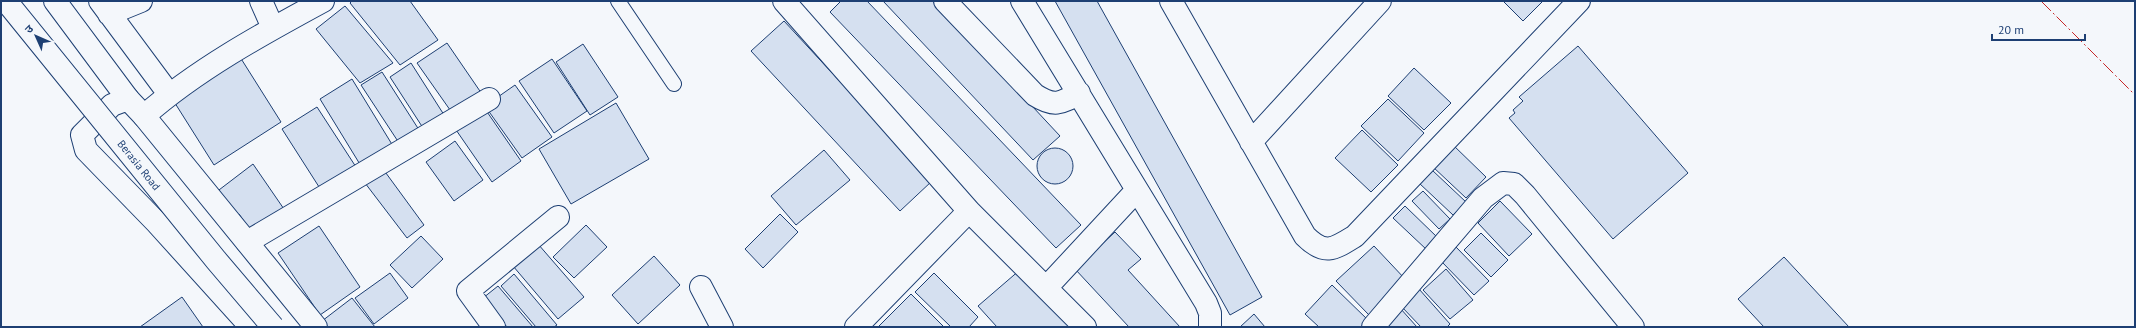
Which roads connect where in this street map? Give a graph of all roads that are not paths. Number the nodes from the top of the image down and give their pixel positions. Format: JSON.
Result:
{"nodes":[{"id":1,"x":6,"y":1,"type":"edge"},
{"id":2,"x":55,"y":1,"type":"edge"},
{"id":3,"x":142,"y":1,"type":"edge"},
{"id":4,"x":261,"y":1,"type":"edge"},
{"id":5,"x":323,"y":1,"type":"edge"},
{"id":6,"x":618,"y":1,"type":"edge"},
{"id":7,"x":945,"y":1,"type":"edge"},
{"id":8,"x":1022,"y":1,"type":"edge"},
{"id":9,"x":1171,"y":1,"type":"edge"},
{"id":10,"x":1380,"y":1,"type":"edge"},
{"id":11,"x":1579,"y":1,"type":"edge"},
{"id":12,"x":786,"y":2,"type":"edge"},
{"id":13,"x":105,"y":8,"type":"edge"},
{"id":14,"x":274,"y":28,"type":"junction"},
{"id":15,"x":674,"y":84,"type":"dead end"},
{"id":16,"x":1079,"y":93,"type":"junction"},
{"id":17,"x":169,"y":94,"type":"junction"},
{"id":18,"x":128,"y":99,"type":"junction"},
{"id":19,"x":489,"y":99,"type":"dead end"},
{"id":20,"x":144,"y":116,"type":"junction"},
{"id":21,"x":1251,"y":142,"type":"junction"},
{"id":22,"x":1137,"y":190,"type":"junction"},
{"id":23,"x":969,"y":211,"type":"junction"},
{"id":24,"x":558,"y":217,"type":"dead end"},
{"id":25,"x":247,"y":242,"type":"junction"},
{"id":26,"x":701,"y":287,"type":"dead end"},
{"id":27,"x":1046,"y":288,"type":"junction"},
{"id":28,"x":239,"y":323,"type":"edge"},
{"id":29,"x":273,"y":327,"type":"edge"},
{"id":30,"x":316,"y":327,"type":"edge"},
{"id":31,"x":494,"y":327,"type":"edge"},
{"id":32,"x":722,"y":327,"type":"edge"},
{"id":33,"x":856,"y":327,"type":"edge"},
{"id":34,"x":1085,"y":327,"type":"edge"},
{"id":35,"x":1210,"y":327,"type":"edge"},
{"id":36,"x":1374,"y":327,"type":"edge"},
{"id":37,"x":1633,"y":327,"type":"edge"}],
"edges":[{"from":1,"to":29,"type":"street","name":"Berasia Road","bridge":true},
{"from":2,"to":18,"type":"street"},
{"from":3,"to":13,"type":"street"},
{"from":4,"to":14,"type":"street"},
{"from":5,"to":14,"type":"street"},
{"from":6,"to":15,"type":"lane"},
{"from":7,"to":16,"type":"street"},
{"from":8,"to":16,"type":"street"},
{"from":9,"to":21,"type":"street"},
{"from":10,"to":21,"type":"street"},
{"from":11,"to":21,"type":"street"},
{"from":12,"to":23,"type":"street"},
{"from":13,"to":17,"type":"street"},
{"from":14,"to":17,"type":"street"},
{"from":16,"to":22,"type":"street"},
{"from":17,"to":20,"type":"street"},
{"from":18,"to":20,"type":"street"},
{"from":18,"to":28,"type":"street"},
{"from":19,"to":25,"type":"street"},
{"from":20,"to":25,"type":"street"},
{"from":22,"to":27,"type":"street"},
{"from":22,"to":35,"type":"street"},
{"from":23,"to":27,"type":"street"},
{"from":23,"to":33,"type":"street"},
{"from":24,"to":31,"type":"street"},
{"from":25,"to":30,"type":"street"},
{"from":26,"to":32,"type":"street"},
{"from":27,"to":34,"type":"street"},
{"from":36,"to":37,"type":"street"}]}
